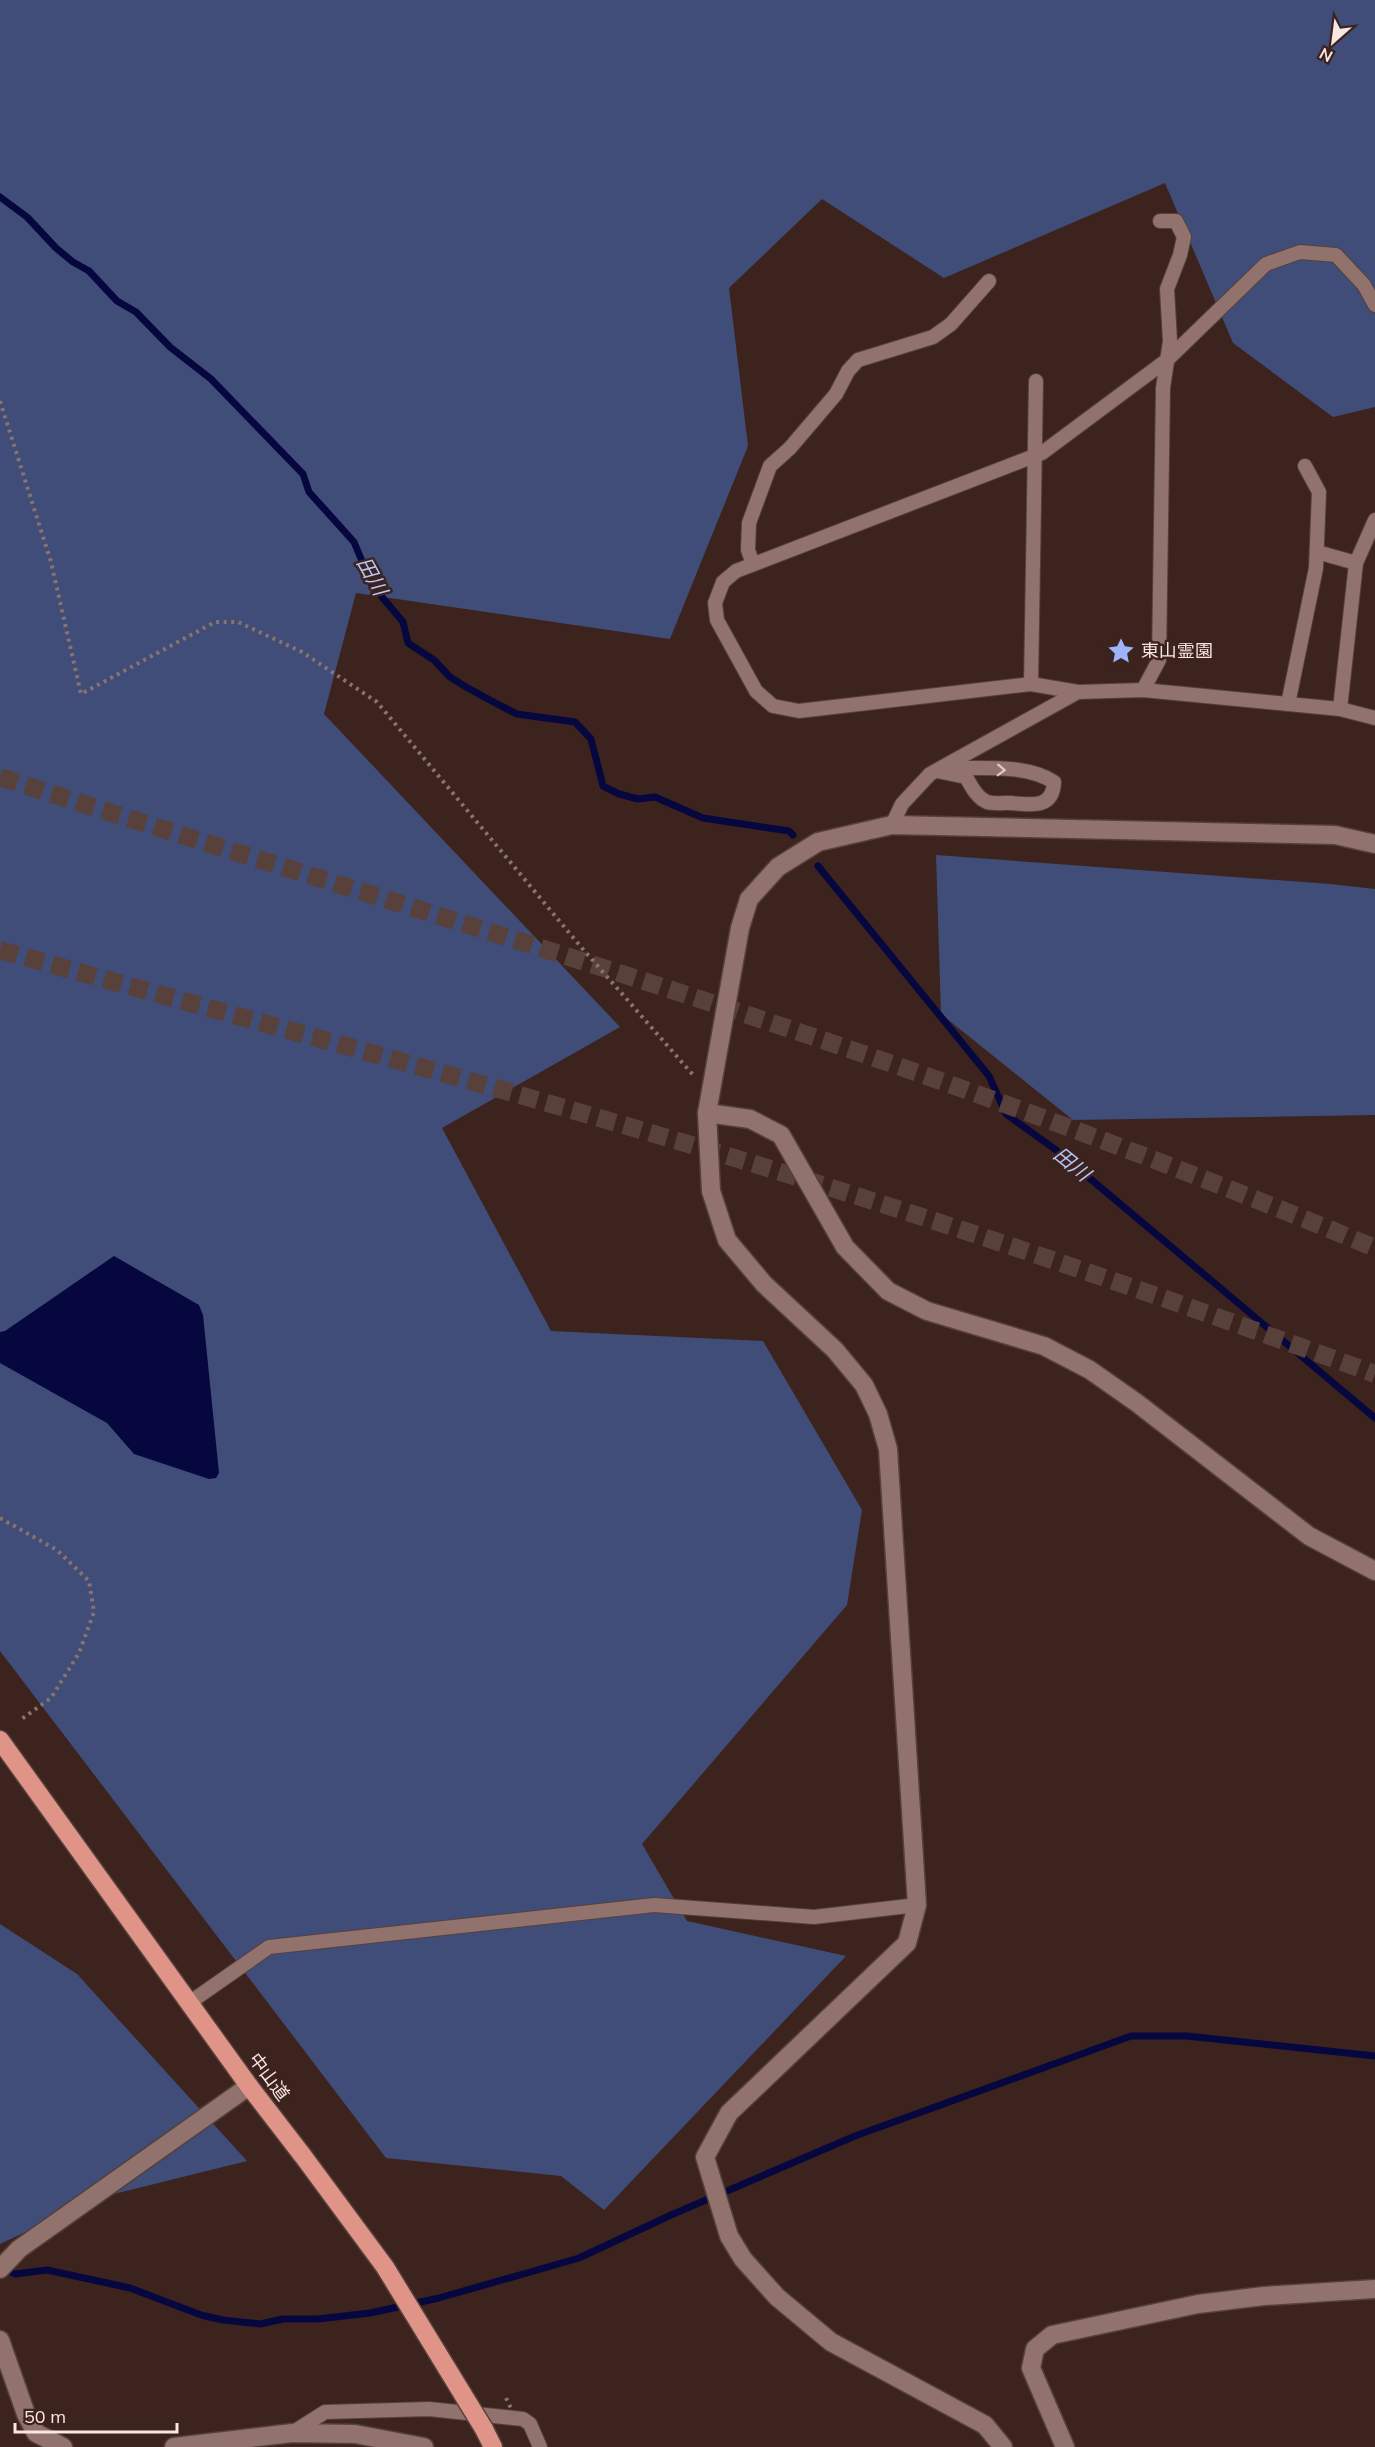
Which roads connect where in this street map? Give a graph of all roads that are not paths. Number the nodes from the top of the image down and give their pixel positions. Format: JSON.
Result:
{"nodes":[{"id":1,"x":1160,"y":220,"type":"dead end"},
{"id":2,"x":989,"y":281,"type":"dead end"},
{"id":3,"x":1375,"y":305,"type":"edge"},
{"id":4,"x":1167,"y":360,"type":"junction"},
{"id":5,"x":1036,"y":381,"type":"dead end"},
{"id":6,"x":1035,"y":457,"type":"junction"},
{"id":7,"x":1305,"y":466,"type":"dead end"},
{"id":8,"x":1375,"y":520,"type":"edge"},
{"id":9,"x":1317,"y":552,"type":"junction"},
{"id":10,"x":1356,"y":563,"type":"junction"},
{"id":11,"x":753,"y":564,"type":"junction"},
{"id":12,"x":1031,"y":684,"type":"junction"},
{"id":13,"x":1143,"y":690,"type":"junction"},
{"id":14,"x":1078,"y":692,"type":"junction"},
{"id":15,"x":1288,"y":704,"type":"junction"},
{"id":16,"x":1340,"y":709,"type":"junction"},
{"id":17,"x":1375,"y":718,"type":"edge"},
{"id":18,"x":940,"y":769,"type":"junction"},
{"id":19,"x":892,"y":825,"type":"junction"},
{"id":20,"x":1375,"y":844,"type":"edge"},
{"id":21,"x":707,"y":1113,"type":"junction"},
{"id":22,"x":1375,"y":1571,"type":"edge"},
{"id":23,"x":0,"y":1740,"type":"edge"},
{"id":24,"x":917,"y":1905,"type":"junction"},
{"id":25,"x":189,"y":2003,"type":"junction"},
{"id":26,"x":249,"y":2086,"type":"junction"},
{"id":27,"x":2,"y":2265,"type":"edge"},
{"id":28,"x":1375,"y":2289,"type":"edge"},
{"id":29,"x":0,"y":2340,"type":"edge"},
{"id":30,"x":292,"y":2433,"type":"junction"},
{"id":31,"x":63,"y":2447,"type":"edge"},
{"id":32,"x":174,"y":2447,"type":"edge"},
{"id":33,"x":424,"y":2447,"type":"edge"},
{"id":34,"x":493,"y":2447,"type":"edge"},
{"id":35,"x":540,"y":2447,"type":"edge"},
{"id":36,"x":1003,"y":2447,"type":"edge"},
{"id":37,"x":1065,"y":2447,"type":"edge"}],
"edges":[{"from":1,"to":4,"type":"lane"},
{"from":2,"to":11,"type":"lane"},
{"from":3,"to":4,"type":"lane"},
{"from":4,"to":6,"type":"lane"},
{"from":4,"to":13,"type":"lane"},
{"from":5,"to":6,"type":"lane"},
{"from":6,"to":11,"type":"lane"},
{"from":6,"to":12,"type":"lane"},
{"from":7,"to":9,"type":"lane"},
{"from":8,"to":10,"type":"lane"},
{"from":9,"to":10,"type":"lane"},
{"from":9,"to":15,"type":"lane"},
{"from":10,"to":16,"type":"lane"},
{"from":11,"to":12,"type":"lane"},
{"from":12,"to":14,"type":"lane"},
{"from":13,"to":14,"type":"lane"},
{"from":13,"to":15,"type":"lane"},
{"from":14,"to":18,"type":"lane"},
{"from":15,"to":16,"type":"lane"},
{"from":16,"to":17,"type":"lane"},
{"from":18,"to":18,"type":"lane","one_way":true},
{"from":18,"to":19,"type":"lane"},
{"from":19,"to":20,"type":"street"},
{"from":19,"to":21,"type":"street"},
{"from":21,"to":22,"type":"street"},
{"from":21,"to":24,"type":"street"},
{"from":23,"to":25,"type":"highway","name":"中山道"},
{"from":24,"to":25,"type":"lane"},
{"from":24,"to":36,"type":"street"},
{"from":25,"to":26,"type":"highway","name":"中山道"},
{"from":26,"to":27,"type":"street"},
{"from":26,"to":34,"type":"highway","name":"中山道","bridge":true},
{"from":28,"to":37,"type":"street"},
{"from":29,"to":31,"type":"street"},
{"from":30,"to":32,"type":"street"},
{"from":30,"to":33,"type":"street"},
{"from":30,"to":35,"type":"lane"}]}
